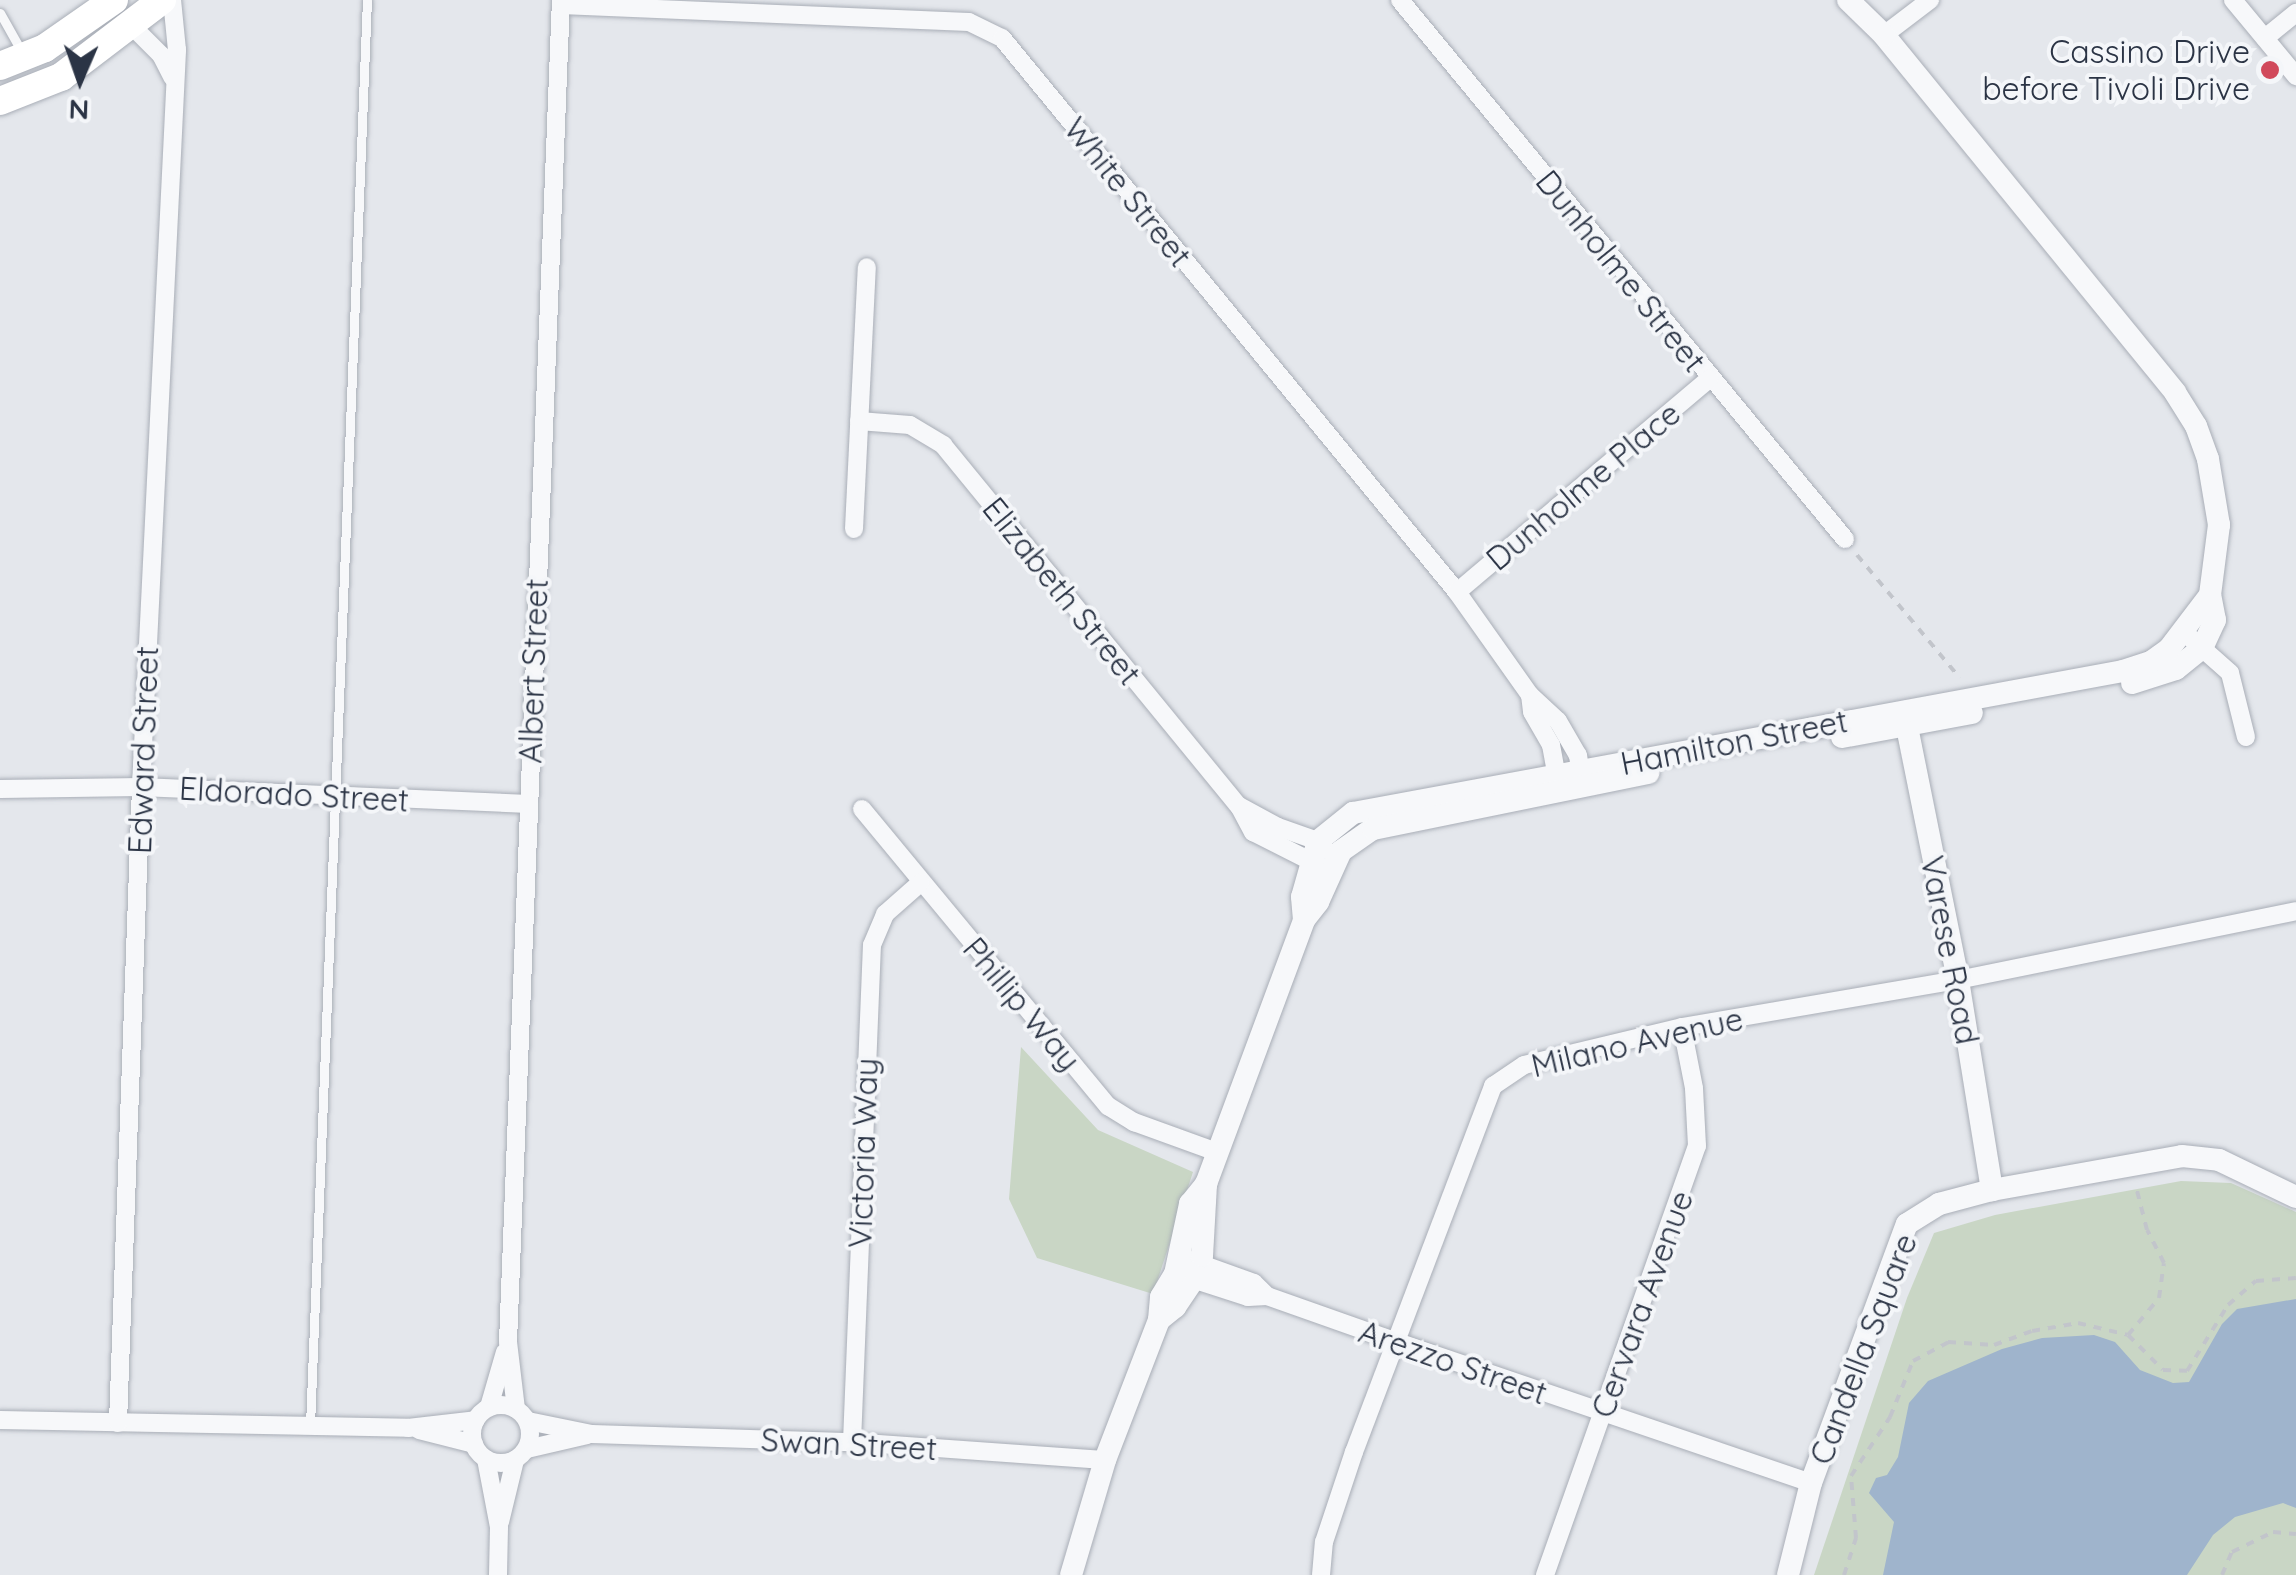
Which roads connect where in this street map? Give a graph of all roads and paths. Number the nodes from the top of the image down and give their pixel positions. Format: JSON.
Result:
{"nodes":[{"id":1,"x":114,"y":0,"type":"edge"},
{"id":2,"x":162,"y":0,"type":"edge"},
{"id":3,"x":172,"y":0,"type":"edge"},
{"id":4,"x":367,"y":0,"type":"edge"},
{"id":5,"x":1400,"y":0,"type":"edge"},
{"id":6,"x":1930,"y":0,"type":"edge"},
{"id":7,"x":2233,"y":0,"type":"edge"},
{"id":8,"x":561,"y":2,"type":"edge"},
{"id":9,"x":1852,"y":2,"type":"edge"},
{"id":10,"x":0,"y":13,"type":"edge"},
{"id":11,"x":2296,"y":13,"type":"edge"},
{"id":12,"x":132,"y":26,"type":"junction"},
{"id":13,"x":1884,"y":35,"type":"junction"},
{"id":14,"x":2265,"y":38,"type":"junction"},
{"id":15,"x":13,"y":62,"type":"edge"},
{"id":16,"x":2296,"y":76,"type":"edge"},
{"id":17,"x":172,"y":78,"type":"junction"},
{"id":18,"x":0,"y":101,"type":"edge"},
{"id":19,"x":867,"y":266,"type":"dead end"},
{"id":20,"x":1709,"y":378,"type":"junction"},
{"id":21,"x":859,"y":421,"type":"junction"},
{"id":22,"x":854,"y":529,"type":"dead end"},
{"id":23,"x":1845,"y":539,"type":"joint"},
{"id":24,"x":1456,"y":592,"type":"junction"},
{"id":25,"x":2193,"y":641,"type":"junction"},
{"id":26,"x":1960,"y":681,"type":"dead end"},
{"id":27,"x":1905,"y":718,"type":"junction"},
{"id":28,"x":2246,"y":737,"type":"dead end"},
{"id":29,"x":1570,"y":781,"type":"junction"},
{"id":30,"x":0,"y":788,"type":"edge"},
{"id":31,"x":142,"y":788,"type":"junction"},
{"id":32,"x":336,"y":796,"type":"junction"},
{"id":33,"x":529,"y":804,"type":"junction"},
{"id":34,"x":862,"y":809,"type":"dead end"},
{"id":35,"x":1323,"y":859,"type":"junction"},
{"id":36,"x":920,"y":883,"type":"junction"},
{"id":37,"x":2296,"y":911,"type":"edge"},
{"id":38,"x":1958,"y":980,"type":"junction"},
{"id":39,"x":1682,"y":1027,"type":"junction"},
{"id":40,"x":1217,"y":1152,"type":"junction"},
{"id":41,"x":2136,"y":1188,"type":"dead end"},
{"id":42,"x":1992,"y":1190,"type":"junction"},
{"id":43,"x":2296,"y":1197,"type":"edge"},
{"id":44,"x":1187,"y":1268,"type":"junction"},
{"id":45,"x":2296,"y":1278,"type":"edge"},
{"id":46,"x":2128,"y":1336,"type":"junction"},
{"id":47,"x":508,"y":1342,"type":"junction"},
{"id":48,"x":1394,"y":1342,"type":"junction"},
{"id":49,"x":483,"y":1413,"type":"junction"},
{"id":50,"x":1602,"y":1414,"type":"junction"},
{"id":51,"x":522,"y":1415,"type":"junction"},
{"id":52,"x":0,"y":1420,"type":"edge"},
{"id":53,"x":118,"y":1423,"type":"junction"},
{"id":54,"x":310,"y":1426,"type":"junction"},
{"id":55,"x":408,"y":1428,"type":"junction"},
{"id":56,"x":592,"y":1434,"type":"junction"},
{"id":57,"x":852,"y":1442,"type":"junction"},
{"id":58,"x":474,"y":1444,"type":"junction"},
{"id":59,"x":521,"y":1454,"type":"junction"},
{"id":60,"x":486,"y":1459,"type":"junction"},
{"id":61,"x":1105,"y":1460,"type":"junction"},
{"id":62,"x":1811,"y":1483,"type":"junction"},
{"id":63,"x":499,"y":1528,"type":"junction"},
{"id":64,"x":2296,"y":1534,"type":"edge"},
{"id":65,"x":498,"y":1575,"type":"edge"},
{"id":66,"x":1071,"y":1575,"type":"edge"},
{"id":67,"x":1320,"y":1575,"type":"edge"},
{"id":68,"x":1545,"y":1575,"type":"edge"},
{"id":69,"x":1788,"y":1575,"type":"edge"},
{"id":70,"x":1844,"y":1575,"type":"edge"},
{"id":71,"x":2222,"y":1575,"type":"edge"}],
"edges":[{"from":1,"to":15,"type":"main road"},
{"from":2,"to":12,"type":"main road"},
{"from":3,"to":17,"type":"street","name":"Edward Street"},
{"from":4,"to":32,"type":"lane"},
{"from":5,"to":20,"type":"street","name":"Dunholme Street"},
{"from":6,"to":13,"type":"street"},
{"from":7,"to":14,"type":"street"},
{"from":8,"to":24,"type":"street","name":"White Street"},
{"from":8,"to":33,"type":"street","name":"Albert Street"},
{"from":9,"to":13,"type":"street","name":"Hamilton Street"},
{"from":10,"to":15,"type":"lane"},
{"from":11,"to":14,"type":"street"},
{"from":12,"to":17,"type":"street"},
{"from":12,"to":18,"type":"main road"},
{"from":13,"to":25,"type":"street","name":"Hamilton Street"},
{"from":14,"to":16,"type":"street"},
{"from":17,"to":31,"type":"street","name":"Edward Street"},
{"from":19,"to":21,"type":"street"},
{"from":20,"to":23,"type":"street","name":"Dunholme Street"},
{"from":20,"to":24,"type":"street","name":"Dunholme Place"},
{"from":21,"to":22,"type":"street"},
{"from":21,"to":35,"type":"street","name":"Elizabeth Street"},
{"from":23,"to":26,"type":"path"},
{"from":24,"to":29,"type":"street","name":"White Street"},
{"from":25,"to":27,"type":"street","name":"Hamilton Street"},
{"from":25,"to":28,"type":"street"},
{"from":27,"to":29,"type":"street","name":"Hamilton Street"},
{"from":27,"to":38,"type":"street","name":"Varese Road"},
{"from":29,"to":35,"type":"street","name":"Hamilton Street"},
{"from":30,"to":31,"type":"street","name":"Eldorado Street"},
{"from":31,"to":32,"type":"street","name":"Eldorado Street"},
{"from":31,"to":53,"type":"street","name":"Edward Street"},
{"from":32,"to":33,"type":"street","name":"Eldorado Street"},
{"from":32,"to":54,"type":"lane"},
{"from":33,"to":47,"type":"street","name":"Albert Street"},
{"from":34,"to":36,"type":"street","name":"Phillip Way"},
{"from":35,"to":40,"type":"street"},
{"from":36,"to":40,"type":"street","name":"Phillip Way"},
{"from":36,"to":57,"type":"street","name":"Victoria Way"},
{"from":37,"to":38,"type":"street","name":"Milano Avenue"},
{"from":38,"to":39,"type":"street","name":"Milano Avenue"},
{"from":38,"to":42,"type":"street","name":"Varese Road"},
{"from":39,"to":48,"type":"street","name":"Milano Avenue"},
{"from":39,"to":50,"type":"street","name":"Cervara Avenue"},
{"from":40,"to":44,"type":"street"},
{"from":41,"to":46,"type":"path"},
{"from":42,"to":43,"type":"street","name":"Candella Square"},
{"from":42,"to":62,"type":"street","name":"Candella Square"},
{"from":44,"to":48,"type":"street","name":"Arezzo Street"},
{"from":44,"to":61,"type":"street"},
{"from":45,"to":46,"type":"path"},
{"from":46,"to":70,"type":"path"},
{"from":47,"to":49,"type":"street","name":"Albert Street"},
{"from":47,"to":51,"type":"street","name":"Albert Street"},
{"from":48,"to":50,"type":"street","name":"Arezzo Street"},
{"from":48,"to":67,"type":"street","name":"Milano Avenue"},
{"from":49,"to":51,"type":"street"},
{"from":49,"to":55,"type":"street"},
{"from":49,"to":58,"type":"street"},
{"from":50,"to":62,"type":"street","name":"Arezzo Street"},
{"from":50,"to":68,"type":"street","name":"Cervara Avenue"},
{"from":51,"to":56,"type":"street","name":"Swan Street"},
{"from":51,"to":59,"type":"street"},
{"from":52,"to":53,"type":"street"},
{"from":53,"to":54,"type":"street"},
{"from":54,"to":55,"type":"street"},
{"from":55,"to":58,"type":"street"},
{"from":56,"to":57,"type":"street","name":"Swan Street"},
{"from":56,"to":59,"type":"street","name":"Swan Street"},
{"from":57,"to":61,"type":"street","name":"Swan Street"},
{"from":58,"to":60,"type":"street"},
{"from":59,"to":60,"type":"street"},
{"from":59,"to":63,"type":"street"},
{"from":60,"to":63,"type":"street"},
{"from":61,"to":66,"type":"street"},
{"from":62,"to":69,"type":"street","name":"Candella Square"},
{"from":63,"to":65,"type":"street"},
{"from":64,"to":71,"type":"path"}]}
